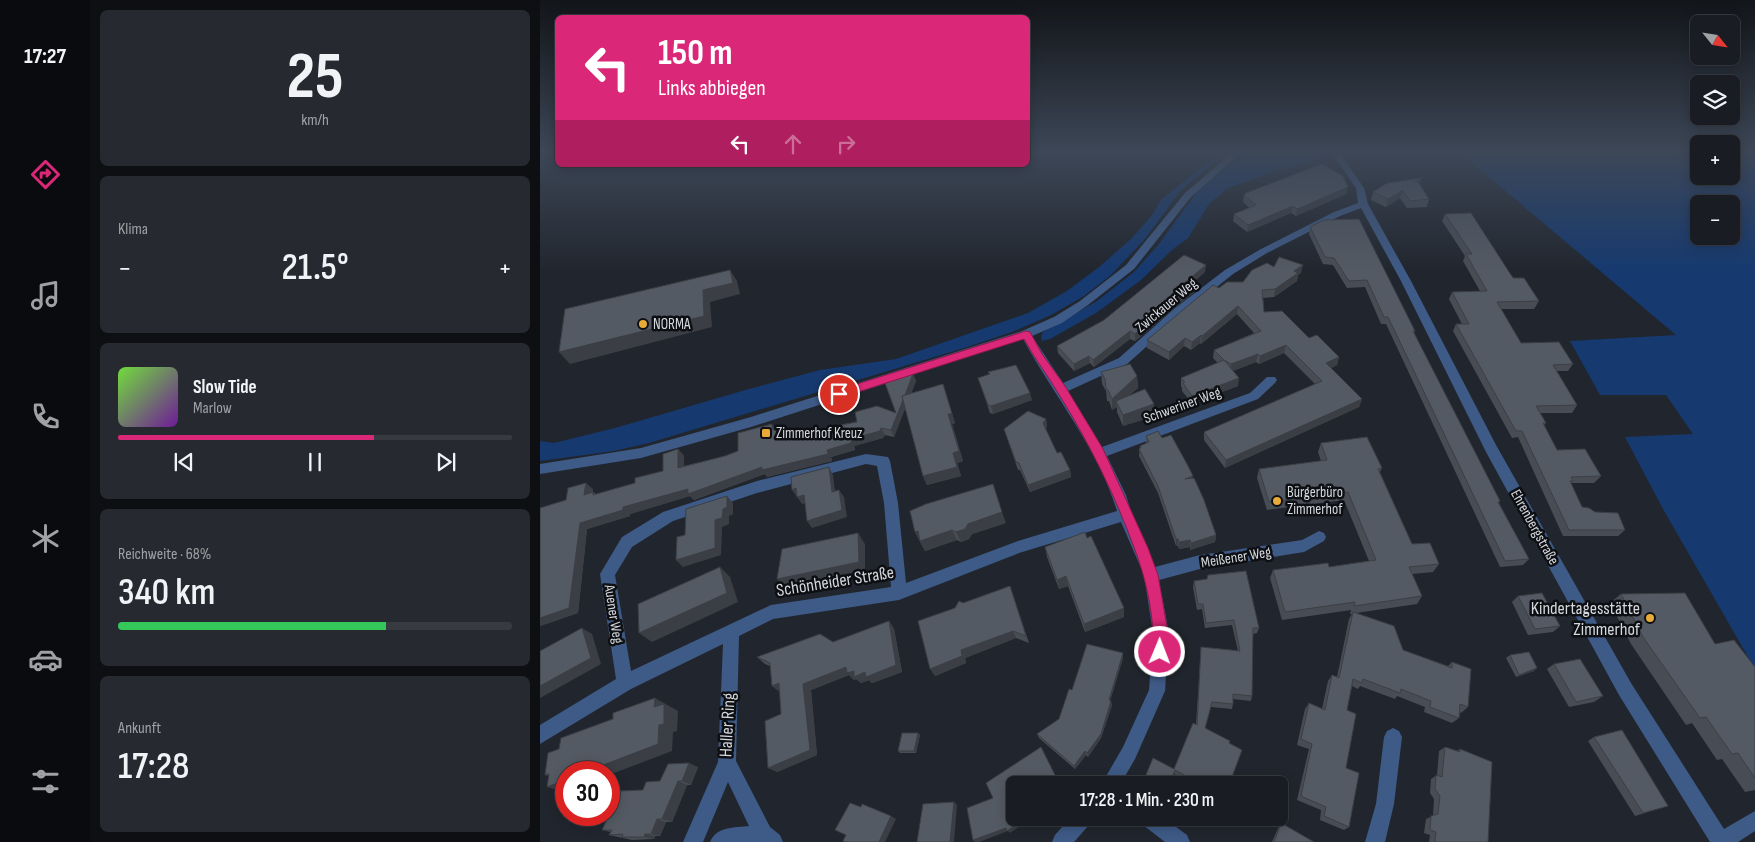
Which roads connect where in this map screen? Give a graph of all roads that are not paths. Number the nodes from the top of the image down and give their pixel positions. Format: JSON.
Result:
{"nodes":[{"id":1,"x":1191,"y":192,"type":"edge"},
{"id":2,"x":1361,"y":192,"type":"edge"},
{"id":3,"x":1363,"y":204,"type":"junction"},
{"id":4,"x":1026,"y":334,"type":"junction"},
{"id":5,"x":1271,"y":380,"type":"dead end"},
{"id":6,"x":1061,"y":389,"type":"junction"},
{"id":7,"x":1099,"y":453,"type":"junction"},
{"id":8,"x":540,"y":469,"type":"edge"},
{"id":9,"x":1125,"y":515,"type":"junction"},
{"id":10,"x":1319,"y":537,"type":"dead end"},
{"id":11,"x":1151,"y":575,"type":"junction"},
{"id":12,"x":899,"y":593,"type":"junction"},
{"id":13,"x":731,"y":632,"type":"junction"},
{"id":14,"x":625,"y":683,"type":"junction"},
{"id":15,"x":540,"y":735,"type":"edge"},
{"id":16,"x":1393,"y":737,"type":"dead end"},
{"id":17,"x":727,"y":762,"type":"junction"},
{"id":18,"x":1115,"y":776,"type":"edge"},
{"id":19,"x":1755,"y":820,"type":"edge"},
{"id":20,"x":1075,"y":826,"type":"edge"},
{"id":21,"x":1160,"y":826,"type":"edge"},
{"id":22,"x":768,"y":838,"type":"edge"},
{"id":23,"x":693,"y":842,"type":"edge"},
{"id":24,"x":720,"y":842,"type":"edge"},
{"id":25,"x":1062,"y":842,"type":"edge"},
{"id":26,"x":1180,"y":842,"type":"edge"},
{"id":27,"x":1375,"y":842,"type":"edge"},
{"id":28,"x":1721,"y":842,"type":"edge"}],
"edges":[{"from":1,"to":4,"type":"street"},
{"from":2,"to":3,"type":"street","name":"Ehrenbergstraße"},
{"from":3,"to":6,"type":"street","name":"Zwickauer Weg"},
{"from":3,"to":28,"type":"street","name":"Ehrenbergstraße"},
{"from":4,"to":6,"type":"street"},
{"from":4,"to":8,"type":"street"},
{"from":5,"to":7,"type":"street","name":"Schweriner Weg"},
{"from":6,"to":7,"type":"street"},
{"from":7,"to":9,"type":"street"},
{"from":9,"to":11,"type":"street"},
{"from":9,"to":12,"type":"street","name":"Schönheider Straße"},
{"from":10,"to":11,"type":"street","name":"Meißener Weg"},
{"from":11,"to":18,"type":"street"},
{"from":12,"to":13,"type":"street","name":"Schönheider Straße"},
{"from":12,"to":14,"type":"street","name":"Auener Weg"},
{"from":13,"to":14,"type":"street","name":"Schönheider Straße"},
{"from":13,"to":17,"type":"street","name":"Haller Ring"},
{"from":14,"to":15,"type":"street","name":"Schönheider Straße"},
{"from":16,"to":27,"type":"street"},
{"from":17,"to":22,"type":"street"},
{"from":17,"to":23,"type":"street","name":"Haller Ring"},
{"from":19,"to":28,"type":"street"},
{"from":20,"to":25,"type":"street"},
{"from":21,"to":26,"type":"street"},
{"from":22,"to":24,"type":"street"}]}
